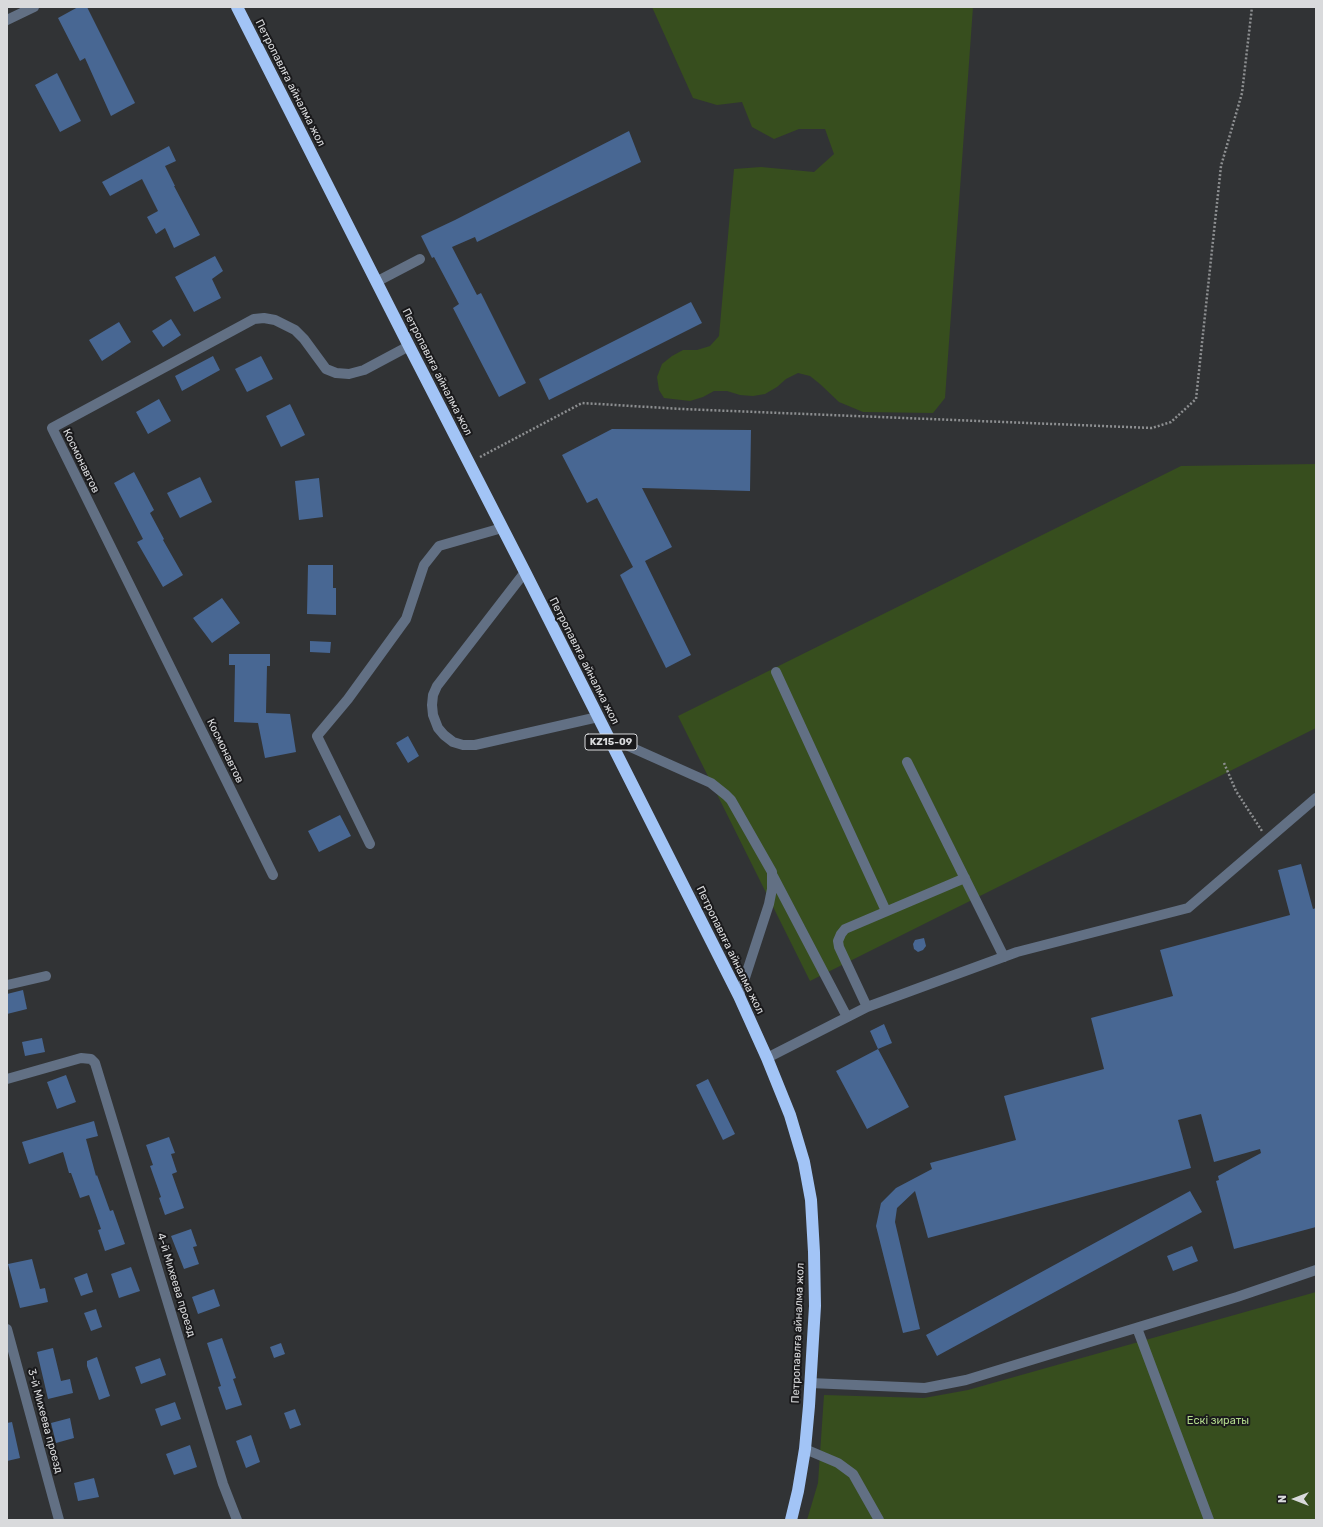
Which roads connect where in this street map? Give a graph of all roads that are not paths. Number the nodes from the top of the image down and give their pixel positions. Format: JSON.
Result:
{"nodes":[{"id":1,"x":34,"y":7,"type":"edge"},
{"id":2,"x":237,"y":7,"type":"edge"},
{"id":3,"x":7,"y":20,"type":"edge"},
{"id":4,"x":420,"y":259,"type":"dead end"},
{"id":5,"x":376,"y":282,"type":"junction"},
{"id":6,"x":408,"y":346,"type":"junction"},
{"id":7,"x":502,"y":528,"type":"junction"},
{"id":8,"x":525,"y":572,"type":"junction"},
{"id":9,"x":776,"y":672,"type":"dead end"},
{"id":10,"x":598,"y":717,"type":"junction"},
{"id":11,"x":608,"y":737,"type":"junction"},
{"id":12,"x":907,"y":762,"type":"dead end"},
{"id":13,"x":1316,"y":798,"type":"edge"},
{"id":14,"x":370,"y":844,"type":"dead end"},
{"id":15,"x":772,"y":872,"type":"junction"},
{"id":16,"x":273,"y":875,"type":"dead end"},
{"id":17,"x":965,"y":878,"type":"junction"},
{"id":18,"x":886,"y":911,"type":"junction"},
{"id":19,"x":1004,"y":957,"type":"junction"},
{"id":20,"x":46,"y":976,"type":"dead end"},
{"id":21,"x":7,"y":985,"type":"edge"},
{"id":22,"x":739,"y":996,"type":"junction"},
{"id":23,"x":867,"y":1007,"type":"junction"},
{"id":24,"x":847,"y":1017,"type":"junction"},
{"id":25,"x":767,"y":1058,"type":"junction"},
{"id":26,"x":7,"y":1079,"type":"edge"},
{"id":27,"x":1316,"y":1270,"type":"edge"},
{"id":28,"x":1137,"y":1328,"type":"junction"},
{"id":29,"x":7,"y":1329,"type":"edge"},
{"id":30,"x":810,"y":1383,"type":"junction"},
{"id":31,"x":805,"y":1449,"type":"junction"},
{"id":32,"x":59,"y":1520,"type":"edge"},
{"id":33,"x":237,"y":1520,"type":"edge"},
{"id":34,"x":791,"y":1520,"type":"edge"},
{"id":35,"x":879,"y":1520,"type":"edge"},
{"id":36,"x":1209,"y":1520,"type":"edge"}],
"edges":[{"from":1,"to":3,"type":"street"},
{"from":2,"to":5,"type":"highway","name":"Петропавлға айналма жол","number":"KZ15-09"},
{"from":4,"to":5,"type":"street"},
{"from":5,"to":6,"type":"highway","name":"Петропавлға айналма жол","number":"KZ15-09"},
{"from":6,"to":7,"type":"highway","name":"Петропавлға айналма жол","number":"KZ15-09"},
{"from":6,"to":16,"type":"street","name":"Космонавтов"},
{"from":7,"to":8,"type":"highway","name":"Петропавлға айналма жол","number":"KZ15-09"},
{"from":7,"to":14,"type":"street"},
{"from":8,"to":10,"type":"highway","name":"Петропавлға айналма жол","number":"KZ15-09"},
{"from":8,"to":10,"type":"street"},
{"from":9,"to":18,"type":"street"},
{"from":10,"to":11,"type":"highway","name":"Петропавлға айналма жол","number":"KZ15-09"},
{"from":11,"to":15,"type":"street"},
{"from":11,"to":22,"type":"highway","name":"Петропавлға айналма жол","number":"KZ15-09"},
{"from":12,"to":17,"type":"street"},
{"from":13,"to":19,"type":"street"},
{"from":15,"to":22,"type":"street"},
{"from":15,"to":24,"type":"street"},
{"from":17,"to":18,"type":"street"},
{"from":17,"to":19,"type":"street"},
{"from":18,"to":23,"type":"street"},
{"from":19,"to":23,"type":"street"},
{"from":20,"to":21,"type":"street"},
{"from":22,"to":25,"type":"highway","name":"Петропавлға айналма жол","number":"KZ15-09"},
{"from":23,"to":24,"type":"street"},
{"from":24,"to":25,"type":"street"},
{"from":25,"to":30,"type":"highway","name":"Петропавлға айналма жол","number":"KZ15-09"},
{"from":26,"to":33,"type":"street","name":"4-й Михеева проезд"},
{"from":27,"to":28,"type":"street"},
{"from":28,"to":30,"type":"street"},
{"from":28,"to":36,"type":"street"},
{"from":29,"to":32,"type":"street","name":"3-й Михеева проезд"},
{"from":30,"to":31,"type":"highway","name":"Петропавлға айналма жол","number":"KZ15-09"},
{"from":31,"to":34,"type":"highway","name":"Петропавлға айналма жол","number":"KZ15-09"},
{"from":31,"to":35,"type":"street"}]}
